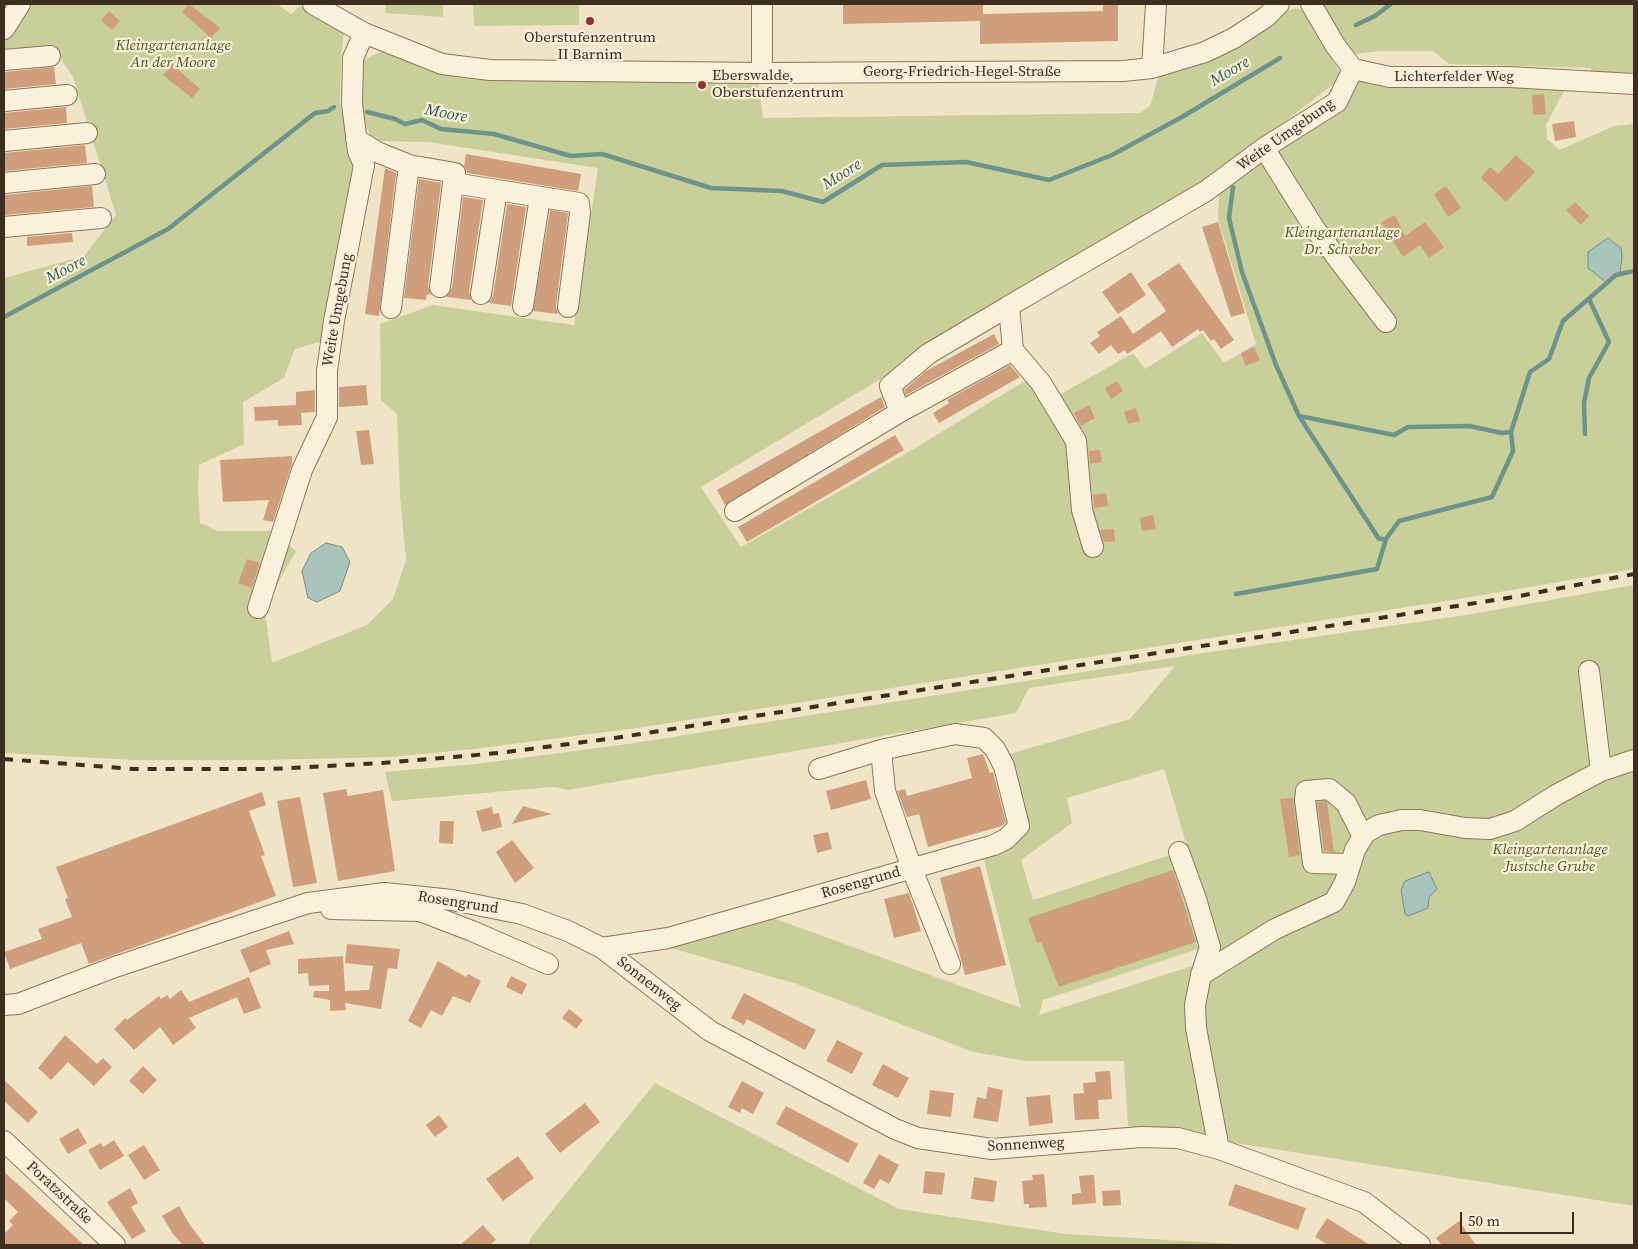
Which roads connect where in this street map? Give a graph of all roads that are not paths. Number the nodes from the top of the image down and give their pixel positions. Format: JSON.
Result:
{"nodes":[{"id":1,"x":20,"y":4,"type":"edge"},
{"id":2,"x":312,"y":4,"type":"edge"},
{"id":3,"x":762,"y":4,"type":"edge"},
{"id":4,"x":1156,"y":4,"type":"edge"},
{"id":5,"x":1279,"y":4,"type":"edge"},
{"id":6,"x":1311,"y":4,"type":"edge"},
{"id":7,"x":4,"y":29,"type":"edge"},
{"id":8,"x":364,"y":33,"type":"junction"},
{"id":9,"x":50,"y":56,"type":"dead end"},
{"id":10,"x":4,"y":60,"type":"edge"},
{"id":11,"x":1152,"y":68,"type":"junction"},
{"id":12,"x":1353,"y":69,"type":"junction"},
{"id":13,"x":762,"y":72,"type":"junction"},
{"id":14,"x":1634,"y":84,"type":"edge"},
{"id":15,"x":67,"y":95,"type":"dead end"},
{"id":16,"x":4,"y":101,"type":"edge"},
{"id":17,"x":87,"y":133,"type":"dead end"},
{"id":18,"x":356,"y":140,"type":"junction"},
{"id":19,"x":4,"y":141,"type":"edge"},
{"id":20,"x":1264,"y":148,"type":"junction"},
{"id":21,"x":409,"y":165,"type":"junction"},
{"id":22,"x":96,"y":174,"type":"dead end"},
{"id":23,"x":4,"y":183,"type":"edge"},
{"id":24,"x":453,"y":183,"type":"junction"},
{"id":25,"x":497,"y":190,"type":"junction"},
{"id":26,"x":540,"y":197,"type":"junction"},
{"id":27,"x":101,"y":218,"type":"dead end"},
{"id":28,"x":4,"y":227,"type":"edge"},
{"id":29,"x":440,"y":287,"type":"dead end"},
{"id":30,"x":481,"y":294,"type":"dead end"},
{"id":31,"x":523,"y":306,"type":"dead end"},
{"id":32,"x":1009,"y":306,"type":"junction"},
{"id":33,"x":568,"y":307,"type":"dead end"},
{"id":34,"x":391,"y":308,"type":"dead end"},
{"id":35,"x":1386,"y":322,"type":"dead end"},
{"id":36,"x":1013,"y":350,"type":"junction"},
{"id":37,"x":900,"y":412,"type":"junction"},
{"id":38,"x":734,"y":511,"type":"dead end"},
{"id":39,"x":1093,"y":547,"type":"dead end"},
{"id":40,"x":258,"y":608,"type":"dead end"},
{"id":41,"x":1589,"y":670,"type":"dead end"},
{"id":42,"x":880,"y":750,"type":"junction"},
{"id":43,"x":1634,"y":760,"type":"edge"},
{"id":44,"x":819,"y":769,"type":"dead end"},
{"id":45,"x":1601,"y":771,"type":"junction"},
{"id":46,"x":1363,"y":837,"type":"junction"},
{"id":47,"x":1179,"y":852,"type":"dead end"},
{"id":48,"x":1349,"y":864,"type":"junction"},
{"id":49,"x":912,"y":869,"type":"junction"},
{"id":50,"x":322,"y":901,"type":"junction"},
{"id":51,"x":602,"y":948,"type":"junction"},
{"id":52,"x":548,"y":964,"type":"dead end"},
{"id":53,"x":950,"y":964,"type":"dead end"},
{"id":54,"x":1200,"y":975,"type":"junction"},
{"id":55,"x":4,"y":1005,"type":"edge"},
{"id":56,"x":4,"y":1141,"type":"edge"},
{"id":57,"x":1218,"y":1149,"type":"junction"},
{"id":58,"x":115,"y":1245,"type":"edge"},
{"id":59,"x":1420,"y":1245,"type":"edge"}],
"edges":[{"from":1,"to":7,"type":"street"},
{"from":2,"to":8,"type":"street","name":"Georg-Friedrich-Hegel-Straße"},
{"from":3,"to":13,"type":"street"},
{"from":4,"to":11,"type":"street"},
{"from":5,"to":11,"type":"street","name":"Georg-Friedrich-Hegel-Straße"},
{"from":6,"to":12,"type":"street"},
{"from":8,"to":13,"type":"street","name":"Georg-Friedrich-Hegel-Straße"},
{"from":8,"to":18,"type":"street","name":"Weite Umgebung"},
{"from":9,"to":10,"type":"street"},
{"from":11,"to":13,"type":"street","name":"Georg-Friedrich-Hegel-Straße"},
{"from":12,"to":14,"type":"street","name":"Lichterfelder Weg"},
{"from":12,"to":20,"type":"street","name":"Weite Umgebung"},
{"from":15,"to":16,"type":"street"},
{"from":17,"to":19,"type":"street"},
{"from":18,"to":21,"type":"street"},
{"from":18,"to":40,"type":"street","name":"Weite Umgebung"},
{"from":20,"to":32,"type":"street","name":"Weite Umgebung"},
{"from":20,"to":35,"type":"street"},
{"from":21,"to":24,"type":"street"},
{"from":21,"to":34,"type":"street"},
{"from":22,"to":23,"type":"street"},
{"from":24,"to":25,"type":"street"},
{"from":24,"to":29,"type":"street"},
{"from":25,"to":26,"type":"street"},
{"from":25,"to":30,"type":"street"},
{"from":26,"to":31,"type":"street"},
{"from":26,"to":33,"type":"street"},
{"from":27,"to":28,"type":"street"},
{"from":32,"to":36,"type":"street"},
{"from":32,"to":37,"type":"street","name":"Weite Umgebung"},
{"from":36,"to":37,"type":"street"},
{"from":36,"to":39,"type":"street"},
{"from":37,"to":38,"type":"street"},
{"from":41,"to":45,"type":"street"},
{"from":42,"to":44,"type":"street"},
{"from":42,"to":49,"type":"street"},
{"from":42,"to":49,"type":"street"},
{"from":43,"to":45,"type":"street"},
{"from":45,"to":46,"type":"street"},
{"from":46,"to":48,"type":"street"},
{"from":46,"to":48,"type":"street"},
{"from":47,"to":54,"type":"street"},
{"from":48,"to":54,"type":"street"},
{"from":49,"to":51,"type":"street","name":"Rosengrund"},
{"from":49,"to":53,"type":"street"},
{"from":50,"to":51,"type":"street","name":"Rosengrund"},
{"from":50,"to":52,"type":"street"},
{"from":50,"to":55,"type":"street","name":"Rosengrund"},
{"from":51,"to":57,"type":"street","name":"Sonnenweg"},
{"from":54,"to":57,"type":"street"},
{"from":56,"to":58,"type":"street","name":"Poratzstraße"},
{"from":57,"to":59,"type":"street","name":"Sonnenweg"}]}
